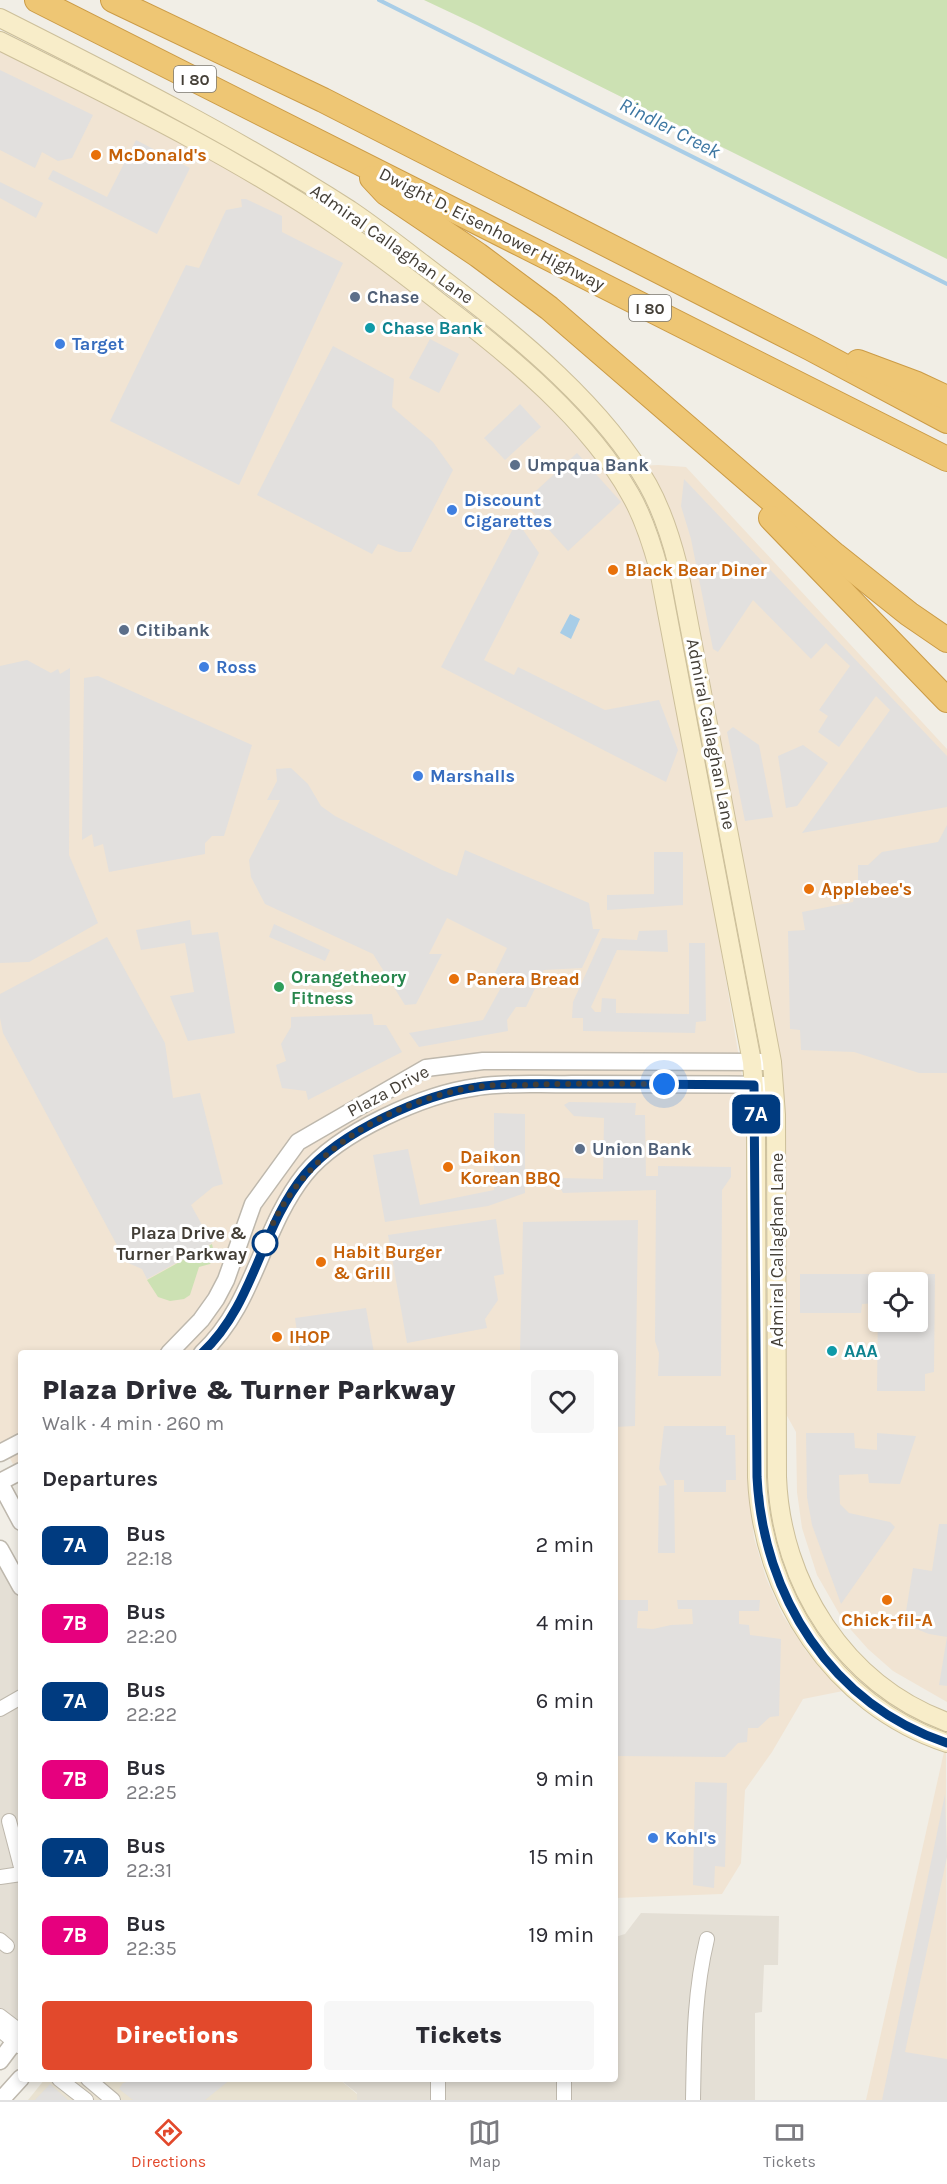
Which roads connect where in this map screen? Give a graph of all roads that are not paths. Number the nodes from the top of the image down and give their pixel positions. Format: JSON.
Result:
{"nodes":[{"id":1,"x":37,"y":0,"type":"edge"},
{"id":2,"x":113,"y":0,"type":"edge"},
{"id":3,"x":0,"y":18,"type":"edge"},
{"id":4,"x":0,"y":41,"type":"edge"},
{"id":5,"x":352,"y":158,"type":"junction"},
{"id":6,"x":810,"y":348,"type":"junction"},
{"id":7,"x":947,"y":398,"type":"edge"},
{"id":8,"x":672,"y":415,"type":"junction"},
{"id":9,"x":947,"y":421,"type":"edge"},
{"id":10,"x":947,"y":459,"type":"edge"},
{"id":11,"x":947,"y":640,"type":"edge"},
{"id":12,"x":947,"y":700,"type":"edge"},
{"id":13,"x":752,"y":1062,"type":"junction"},
{"id":14,"x":772,"y":1062,"type":"junction"},
{"id":15,"x":754,"y":1085,"type":"junction"},
{"id":16,"x":774,"y":1085,"type":"junction"},
{"id":17,"x":172,"y":1350,"type":"edge"},
{"id":18,"x":205,"y":1350,"type":"edge"},
{"id":19,"x":18,"y":1444,"type":"edge"},
{"id":20,"x":0,"y":1453,"type":"edge"},
{"id":21,"x":18,"y":1473,"type":"edge"},
{"id":22,"x":0,"y":1482,"type":"edge"},
{"id":23,"x":18,"y":1516,"type":"edge"},
{"id":24,"x":0,"y":1549,"type":"edge"},
{"id":25,"x":18,"y":1582,"type":"edge"},
{"id":26,"x":18,"y":1699,"type":"edge"},
{"id":27,"x":0,"y":1709,"type":"edge"},
{"id":28,"x":947,"y":1722,"type":"edge"},
{"id":29,"x":947,"y":1743,"type":"edge"},
{"id":30,"x":9,"y":1821,"type":"dead end"},
{"id":31,"x":18,"y":1856,"type":"edge"},
{"id":32,"x":18,"y":1874,"type":"edge"},
{"id":33,"x":0,"y":1876,"type":"edge"},
{"id":34,"x":707,"y":1939,"type":"dead end"},
{"id":35,"x":0,"y":2016,"type":"edge"},
{"id":36,"x":0,"y":2030,"type":"edge"},
{"id":37,"x":18,"y":2038,"type":"edge"},
{"id":38,"x":18,"y":2039,"type":"edge"},
{"id":39,"x":18,"y":2040,"type":"edge"},
{"id":40,"x":0,"y":2061,"type":"edge"},
{"id":41,"x":18,"y":2081,"type":"edge"},
{"id":42,"x":64,"y":2082,"type":"edge"},
{"id":43,"x":92,"y":2082,"type":"edge"},
{"id":44,"x":438,"y":2082,"type":"edge"},
{"id":45,"x":564,"y":2082,"type":"edge"},
{"id":46,"x":1,"y":2100,"type":"edge"},
{"id":47,"x":86,"y":2100,"type":"edge"},
{"id":48,"x":113,"y":2100,"type":"edge"},
{"id":49,"x":438,"y":2100,"type":"edge"},
{"id":50,"x":564,"y":2100,"type":"edge"},
{"id":51,"x":693,"y":2100,"type":"edge"}],
"edges":[{"from":1,"to":5,"type":"highway","name":"Dwight D. Eisenhower Highway","number":"I 80"},
{"from":2,"to":6,"type":"highway","name":"Dwight D. Eisenhower Highway","number":"I 80"},
{"from":3,"to":14,"type":"main road","name":"Admiral Callaghan Lane"},
{"from":4,"to":13,"type":"main road","name":"Admiral Callaghan Lane"},
{"from":5,"to":8,"type":"highway"},
{"from":5,"to":10,"type":"highway","name":"Dwight D. Eisenhower Highway","number":"I 80"},
{"from":6,"to":7,"type":"highway"},
{"from":6,"to":9,"type":"highway","name":"Dwight D. Eisenhower Highway","number":"I 80"},
{"from":8,"to":11,"type":"highway"},
{"from":8,"to":12,"type":"highway"},
{"from":13,"to":14,"type":"street","name":"Plaza Drive"},
{"from":13,"to":15,"type":"main road","name":"Admiral Callaghan Lane"},
{"from":13,"to":17,"type":"street","name":"Plaza Drive"},
{"from":14,"to":16,"type":"main road","name":"Admiral Callaghan Lane"},
{"from":15,"to":16,"type":"street","name":"Plaza Drive"},
{"from":15,"to":18,"type":"street","name":"Plaza Drive"},
{"from":15,"to":29,"type":"main road","name":"Admiral Callaghan Lane"},
{"from":16,"to":28,"type":"main road","name":"Admiral Callaghan Lane"},
{"from":19,"to":20,"type":"street"},
{"from":21,"to":22,"type":"street"},
{"from":22,"to":23,"type":"street"},
{"from":24,"to":25,"type":"street"},
{"from":26,"to":27,"type":"street"},
{"from":30,"to":31,"type":"street"},
{"from":32,"to":33,"type":"street"},
{"from":34,"to":51,"type":"street"},
{"from":35,"to":37,"type":"street"},
{"from":36,"to":38,"type":"street"},
{"from":39,"to":40,"type":"street"},
{"from":41,"to":46,"type":"street"},
{"from":42,"to":47,"type":"street"},
{"from":43,"to":48,"type":"street"},
{"from":44,"to":49,"type":"street"},
{"from":45,"to":50,"type":"street"}]}
